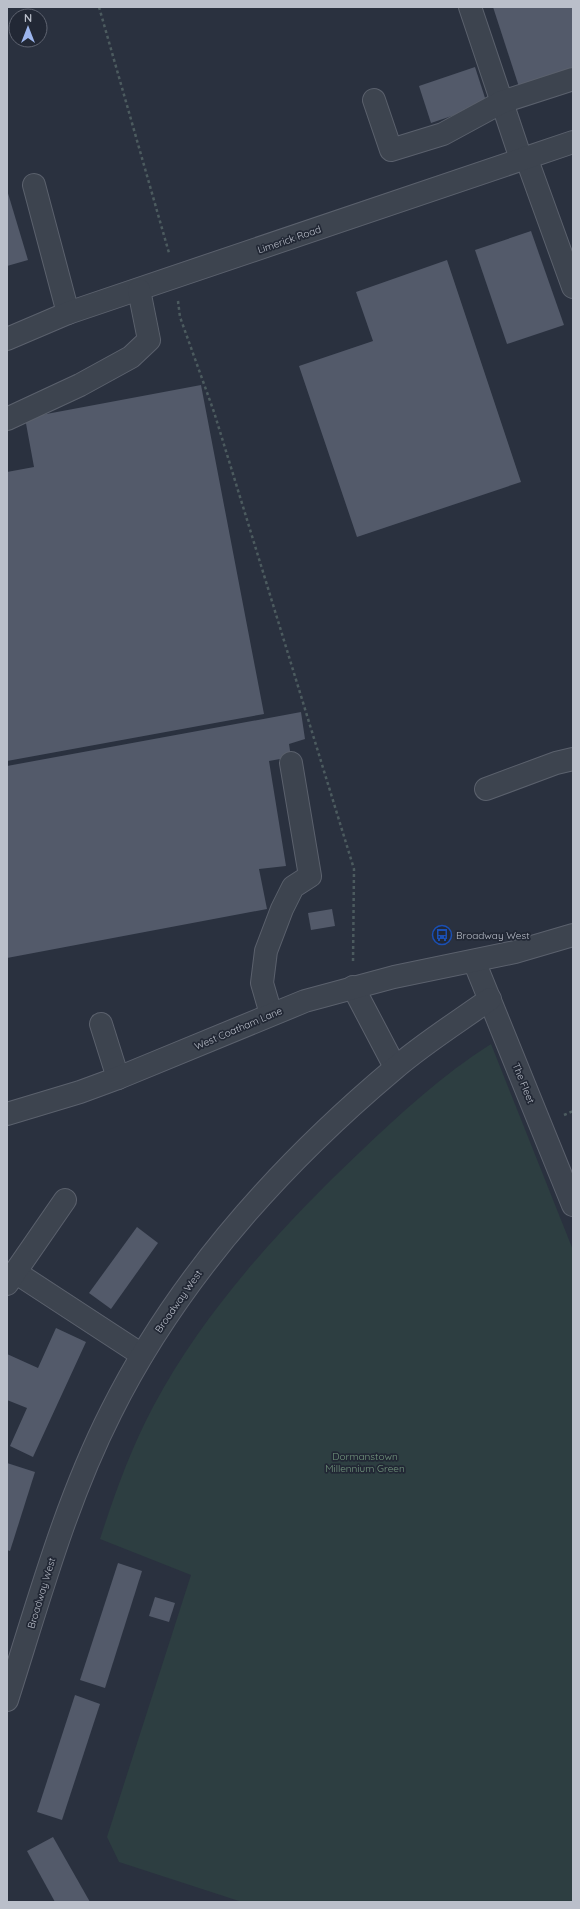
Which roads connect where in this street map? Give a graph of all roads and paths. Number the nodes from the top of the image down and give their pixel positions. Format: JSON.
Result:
{"nodes":[{"id":1,"x":99,"y":7,"type":"edge"},
{"id":2,"x":470,"y":7,"type":"edge"},
{"id":3,"x":573,"y":79,"type":"edge"},
{"id":4,"x":374,"y":100,"type":"dead end"},
{"id":5,"x":502,"y":102,"type":"junction"},
{"id":6,"x":573,"y":142,"type":"edge"},
{"id":7,"x":524,"y":158,"type":"junction"},
{"id":8,"x":34,"y":185,"type":"dead end"},
{"id":9,"x":176,"y":278,"type":"junction"},
{"id":10,"x":573,"y":287,"type":"edge"},
{"id":11,"x":139,"y":290,"type":"junction"},
{"id":12,"x":68,"y":313,"type":"junction"},
{"id":13,"x":7,"y":339,"type":"edge"},
{"id":14,"x":7,"y":419,"type":"edge"},
{"id":15,"x":573,"y":759,"type":"edge"},
{"id":16,"x":291,"y":764,"type":"dead end"},
{"id":17,"x":486,"y":789,"type":"dead end"},
{"id":18,"x":573,"y":935,"type":"edge"},
{"id":19,"x":474,"y":961,"type":"junction"},
{"id":20,"x":353,"y":987,"type":"junction"},
{"id":21,"x":490,"y":999,"type":"junction"},
{"id":22,"x":271,"y":1014,"type":"junction"},
{"id":23,"x":101,"y":1024,"type":"dead end"},
{"id":24,"x":395,"y":1067,"type":"junction"},
{"id":25,"x":118,"y":1078,"type":"junction"},
{"id":26,"x":7,"y":1114,"type":"edge"},
{"id":27,"x":65,"y":1200,"type":"dead end"},
{"id":28,"x":573,"y":1206,"type":"edge"},
{"id":29,"x":11,"y":1279,"type":"edge"},
{"id":30,"x":142,"y":1354,"type":"junction"},
{"id":31,"x":7,"y":1700,"type":"edge"}],
"edges":[{"from":1,"to":9,"type":"path"},
{"from":2,"to":5,"type":"street"},
{"from":3,"to":5,"type":"street"},
{"from":4,"to":5,"type":"street"},
{"from":5,"to":7,"type":"street"},
{"from":6,"to":7,"type":"street","name":"Limerick Road"},
{"from":7,"to":9,"type":"street","name":"Limerick Road"},
{"from":7,"to":10,"type":"street"},
{"from":8,"to":12,"type":"street"},
{"from":9,"to":11,"type":"street","name":"Limerick Road"},
{"from":9,"to":20,"type":"path"},
{"from":11,"to":12,"type":"street","name":"Limerick Road"},
{"from":11,"to":14,"type":"street"},
{"from":12,"to":13,"type":"street","name":"Limerick Road"},
{"from":15,"to":17,"type":"street"},
{"from":16,"to":22,"type":"street"},
{"from":18,"to":19,"type":"street"},
{"from":19,"to":20,"type":"street","name":"West Coatham Lane"},
{"from":19,"to":21,"type":"street","name":"The Fleet"},
{"from":20,"to":22,"type":"street","name":"West Coatham Lane"},
{"from":20,"to":24,"type":"street"},
{"from":21,"to":24,"type":"street","name":"Broadway West"},
{"from":21,"to":28,"type":"street","name":"The Fleet"},
{"from":22,"to":25,"type":"street","name":"West Coatham Lane"},
{"from":23,"to":25,"type":"street"},
{"from":24,"to":30,"type":"street","name":"Broadway West"},
{"from":25,"to":26,"type":"street","name":"West Coatham Lane"},
{"from":27,"to":29,"type":"street"},
{"from":29,"to":30,"type":"street"},
{"from":30,"to":31,"type":"street","name":"Broadway West"}]}
